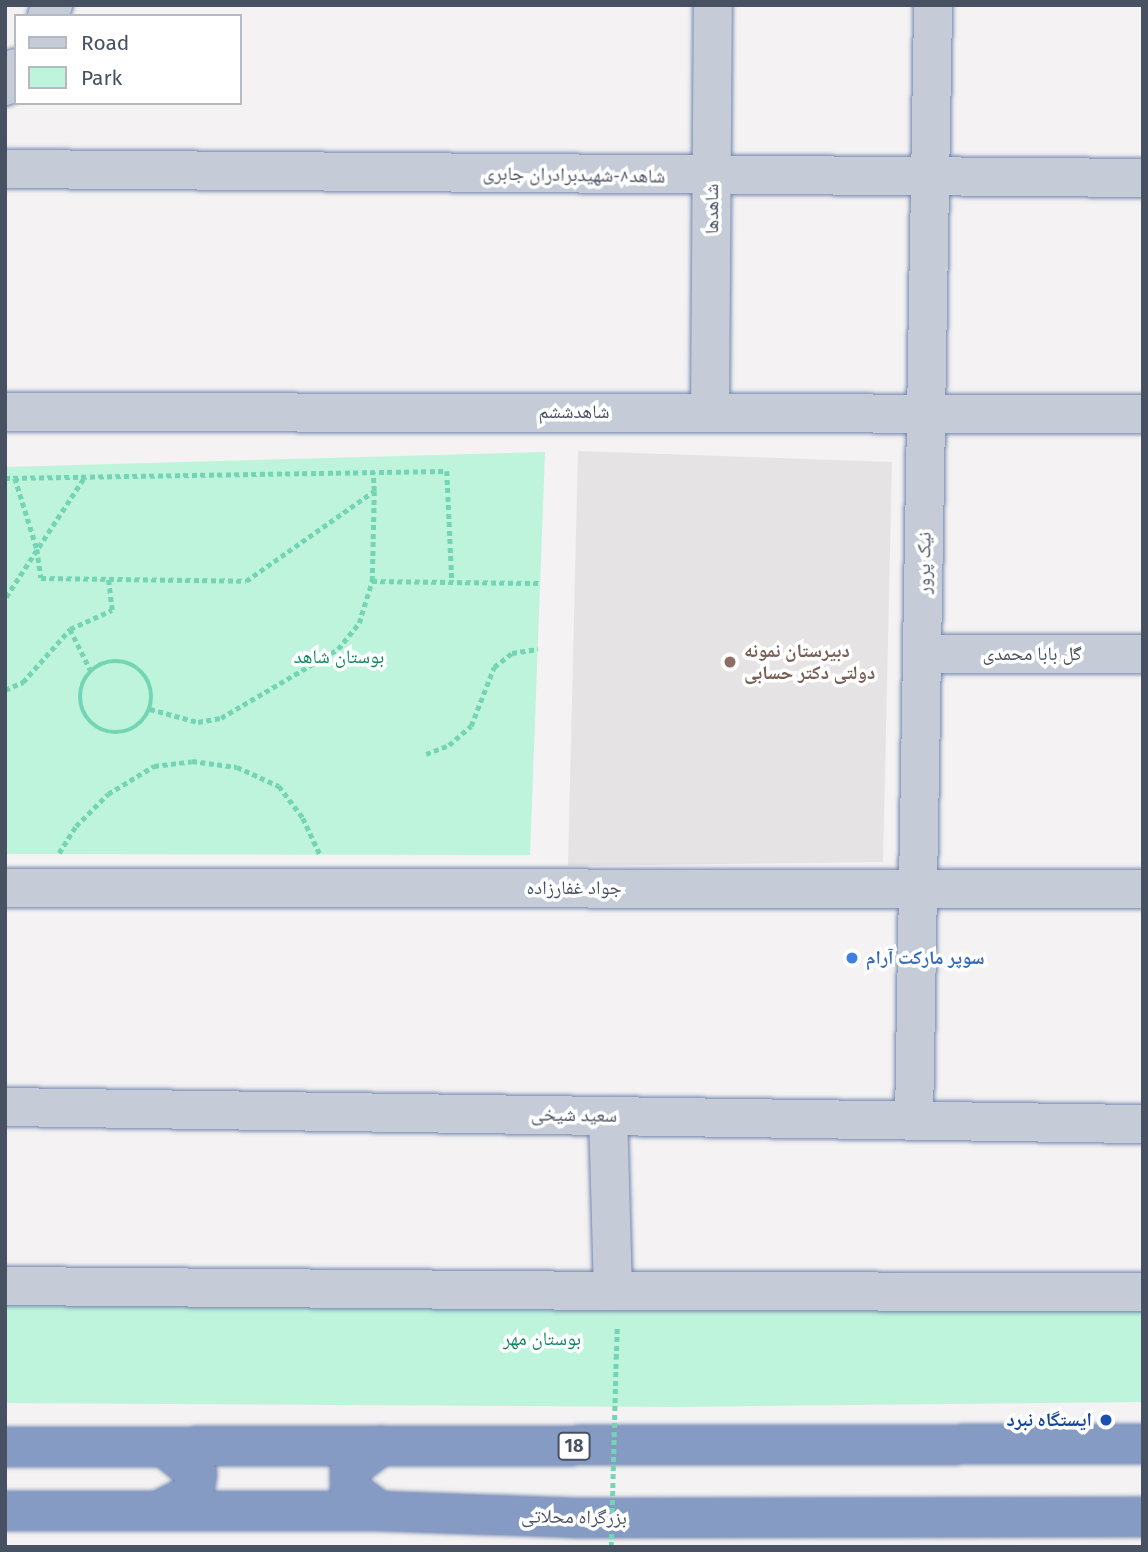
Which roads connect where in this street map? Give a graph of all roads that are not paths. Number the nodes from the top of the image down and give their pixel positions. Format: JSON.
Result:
{"nodes":[{"id":1,"x":713,"y":5,"type":"edge"},
{"id":2,"x":933,"y":5,"type":"edge"},
{"id":3,"x":5,"y":169,"type":"edge"},
{"id":4,"x":712,"y":176,"type":"junction"},
{"id":5,"x":930,"y":177,"type":"junction"},
{"id":6,"x":1143,"y":178,"type":"edge"},
{"id":7,"x":5,"y":412,"type":"edge"},
{"id":8,"x":710,"y":412,"type":"junction"},
{"id":9,"x":927,"y":412,"type":"junction"},
{"id":10,"x":1143,"y":414,"type":"edge"},
{"id":11,"x":922,"y":654,"type":"junction"},
{"id":12,"x":1143,"y":654,"type":"edge"},
{"id":13,"x":5,"y":888,"type":"edge"},
{"id":14,"x":918,"y":888,"type":"junction"},
{"id":15,"x":1143,"y":889,"type":"edge"},
{"id":16,"x":5,"y":1107,"type":"edge"},
{"id":17,"x":608,"y":1116,"type":"junction"},
{"id":18,"x":914,"y":1120,"type":"junction"},
{"id":19,"x":1143,"y":1124,"type":"edge"},
{"id":20,"x":5,"y":1286,"type":"edge"},
{"id":21,"x":1143,"y":1293,"type":"edge"},
{"id":22,"x":615,"y":1307,"type":"junction"},
{"id":23,"x":1143,"y":1444,"type":"edge"},
{"id":24,"x":381,"y":1446,"type":"junction"},
{"id":25,"x":5,"y":1447,"type":"edge"},
{"id":26,"x":165,"y":1447,"type":"junction"},
{"id":27,"x":5,"y":1511,"type":"edge"},
{"id":28,"x":158,"y":1511,"type":"junction"},
{"id":29,"x":379,"y":1511,"type":"junction"},
{"id":30,"x":1143,"y":1517,"type":"edge"}],
"edges":[{"from":1,"to":4,"type":"street","name":"شاهدها"},
{"from":2,"to":5,"type":"street","name":"نیک پرور"},
{"from":3,"to":4,"type":"street","name":"شاهد۸-شهیدبرادران جابری"},
{"from":4,"to":5,"type":"street","name":"شاهد۸-شهیدبرادران جابری"},
{"from":4,"to":8,"type":"street","name":"شاهدها"},
{"from":5,"to":6,"type":"street","name":"شاهد۸-شهیدبرادران جابری"},
{"from":5,"to":9,"type":"street","name":"نیک پرور"},
{"from":7,"to":8,"type":"street","name":"شاهدششم"},
{"from":8,"to":9,"type":"street","name":"شاهدششم"},
{"from":9,"to":10,"type":"street","name":"شاهدششم"},
{"from":9,"to":11,"type":"street","name":"نیک پرور"},
{"from":11,"to":12,"type":"street","name":"گل بابا محمدی"},
{"from":11,"to":14,"type":"street","name":"نیک پرور"},
{"from":13,"to":14,"type":"street","name":"جواد غفارزاده"},
{"from":14,"to":15,"type":"street","name":"جواد غفارزاده"},
{"from":14,"to":18,"type":"street","name":"نیک پرور"},
{"from":16,"to":17,"type":"street","name":"سعید شیخی"},
{"from":17,"to":18,"type":"street","name":"سعید شیخی"},
{"from":17,"to":22,"type":"street"},
{"from":18,"to":19,"type":"street","name":"سعید شیخی"},
{"from":20,"to":22,"type":"street"},
{"from":21,"to":22,"type":"street"},
{"from":23,"to":24,"type":"highway","number":"18"},
{"from":24,"to":26,"type":"highway","number":"18"},
{"from":24,"to":29,"type":"highway"},
{"from":25,"to":26,"type":"highway","number":"18"},
{"from":26,"to":28,"type":"highway"},
{"from":27,"to":28,"type":"highway","name":"بزرگراه محلاتی"},
{"from":28,"to":29,"type":"highway","name":"بزرگراه محلاتی"},
{"from":29,"to":30,"type":"highway","name":"بزرگراه محلاتی"}]}
